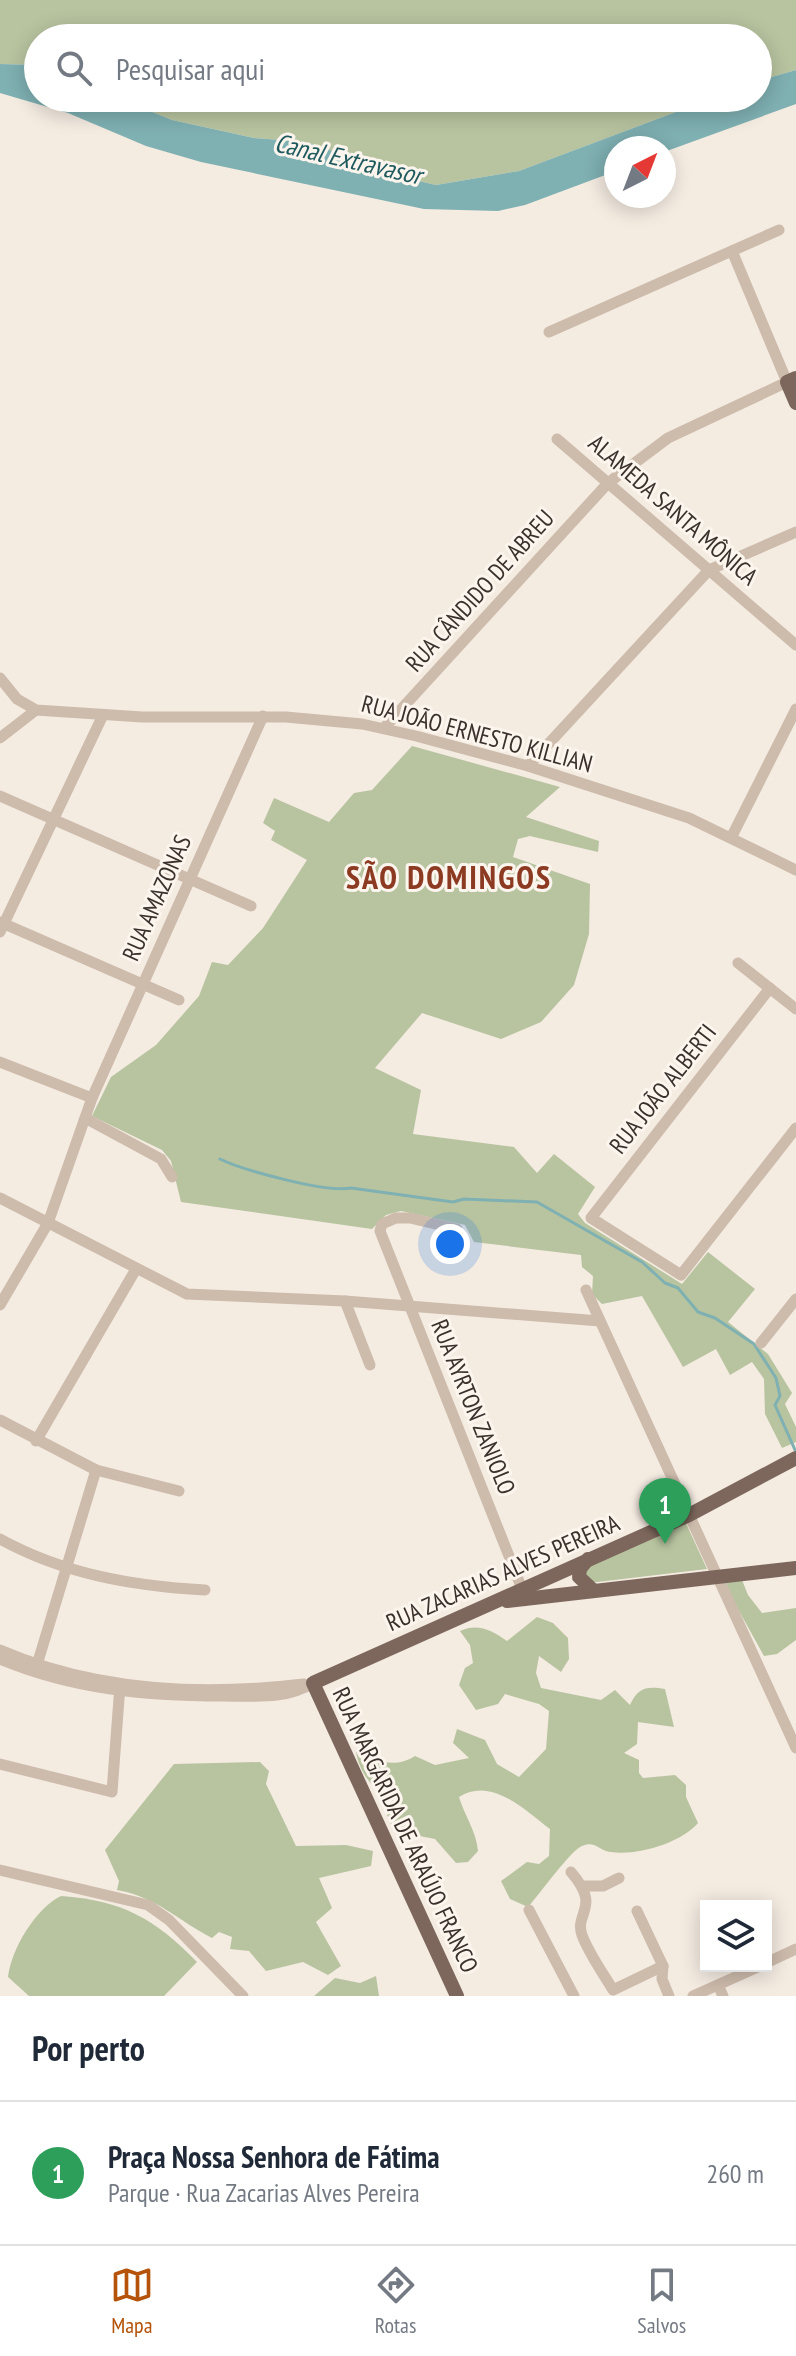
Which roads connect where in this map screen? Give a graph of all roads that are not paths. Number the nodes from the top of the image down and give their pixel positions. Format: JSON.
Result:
{"nodes":[{"id":1,"x":779,"y":230,"type":"dead end"},
{"id":2,"x":732,"y":251,"type":"junction"},
{"id":3,"x":549,"y":332,"type":"dead end"},
{"id":4,"x":792,"y":380,"type":"edge"},
{"id":5,"x":796,"y":403,"type":"edge"},
{"id":6,"x":557,"y":439,"type":"dead end"},
{"id":7,"x":608,"y":483,"type":"junction"},
{"id":8,"x":796,"y":532,"type":"edge"},
{"id":9,"x":709,"y":570,"type":"junction"},
{"id":10,"x":796,"y":645,"type":"edge"},
{"id":11,"x":0,"y":678,"type":"edge"},
{"id":12,"x":796,"y":709,"type":"edge"},
{"id":13,"x":36,"y":710,"type":"junction"},
{"id":14,"x":103,"y":715,"type":"junction"},
{"id":15,"x":263,"y":716,"type":"junction"},
{"id":16,"x":384,"y":728,"type":"junction"},
{"id":17,"x":0,"y":738,"type":"edge"},
{"id":18,"x":528,"y":766,"type":"junction"},
{"id":19,"x":0,"y":796,"type":"edge"},
{"id":20,"x":54,"y":819,"type":"junction"},
{"id":21,"x":732,"y":836,"type":"junction"},
{"id":22,"x":796,"y":870,"type":"edge"},
{"id":23,"x":190,"y":879,"type":"junction"},
{"id":24,"x":251,"y":906,"type":"dead end"},
{"id":25,"x":1,"y":926,"type":"edge"},
{"id":26,"x":738,"y":963,"type":"dead end"},
{"id":27,"x":143,"y":984,"type":"junction"},
{"id":28,"x":770,"y":988,"type":"junction"},
{"id":29,"x":179,"y":1000,"type":"dead end"},
{"id":30,"x":796,"y":1009,"type":"edge"},
{"id":31,"x":0,"y":1062,"type":"edge"},
{"id":32,"x":92,"y":1098,"type":"junction"},
{"id":33,"x":85,"y":1118,"type":"junction"},
{"id":34,"x":796,"y":1128,"type":"edge"},
{"id":35,"x":172,"y":1177,"type":"dead end"},
{"id":36,"x":0,"y":1198,"type":"edge"},
{"id":37,"x":48,"y":1223,"type":"junction"},
{"id":38,"x":457,"y":1229,"type":"dead end"},
{"id":39,"x":136,"y":1269,"type":"junction"},
{"id":40,"x":586,"y":1290,"type":"dead end"},
{"id":41,"x":796,"y":1299,"type":"edge"},
{"id":42,"x":345,"y":1301,"type":"junction"},
{"id":43,"x":0,"y":1305,"type":"edge"},
{"id":44,"x":410,"y":1306,"type":"junction"},
{"id":45,"x":600,"y":1321,"type":"junction"},
{"id":46,"x":761,"y":1343,"type":"dead end"},
{"id":47,"x":370,"y":1365,"type":"dead end"},
{"id":48,"x":0,"y":1420,"type":"edge"},
{"id":49,"x":36,"y":1441,"type":"junction"},
{"id":50,"x":796,"y":1458,"type":"edge"},
{"id":51,"x":96,"y":1470,"type":"junction"},
{"id":52,"x":179,"y":1491,"type":"dead end"},
{"id":53,"x":689,"y":1515,"type":"junction"},
{"id":54,"x":0,"y":1539,"type":"edge"},
{"id":55,"x":588,"y":1559,"type":"junction"},
{"id":56,"x":66,"y":1568,"type":"junction"},
{"id":57,"x":796,"y":1568,"type":"edge"},
{"id":58,"x":564,"y":1570,"type":"junction"},
{"id":59,"x":717,"y":1577,"type":"junction"},
{"id":60,"x":205,"y":1590,"type":"dead end"},
{"id":61,"x":594,"y":1591,"type":"junction"},
{"id":62,"x":524,"y":1593,"type":"junction"},
{"id":63,"x":570,"y":1593,"type":"junction"},
{"id":64,"x":0,"y":1650,"type":"edge"},
{"id":65,"x":0,"y":1659,"type":"edge"},
{"id":66,"x":36,"y":1668,"type":"junction"},
{"id":67,"x":313,"y":1683,"type":"junction"},
{"id":68,"x":120,"y":1688,"type":"junction"},
{"id":69,"x":796,"y":1748,"type":"edge"},
{"id":70,"x":0,"y":1764,"type":"edge"},
{"id":71,"x":0,"y":1870,"type":"edge"},
{"id":72,"x":571,"y":1872,"type":"dead end"},
{"id":73,"x":619,"y":1878,"type":"dead end"},
{"id":74,"x":583,"y":1886,"type":"junction"},
{"id":75,"x":529,"y":1910,"type":"dead end"},
{"id":76,"x":637,"y":1911,"type":"dead end"},
{"id":77,"x":796,"y":1949,"type":"edge"},
{"id":78,"x":772,"y":1960,"type":"edge"},
{"id":79,"x":663,"y":1966,"type":"junction"},
{"id":80,"x":750,"y":1972,"type":"edge"},
{"id":81,"x":720,"y":1990,"type":"edge"},
{"id":82,"x":243,"y":1996,"type":"edge"},
{"id":83,"x":457,"y":1996,"type":"edge"},
{"id":84,"x":574,"y":1996,"type":"edge"},
{"id":85,"x":669,"y":1996,"type":"edge"},
{"id":86,"x":693,"y":1996,"type":"edge"}],
"edges":[{"from":1,"to":2,"type":"street"},
{"from":2,"to":3,"type":"street"},
{"from":2,"to":4,"type":"street"},
{"from":4,"to":5,"type":"main road"},
{"from":4,"to":7,"type":"street","name":"RUA CÂNDIDO DE ABREU"},
{"from":6,"to":7,"type":"street","name":"ALAMEDA SANTA MÔNICA"},
{"from":7,"to":9,"type":"street","name":"ALAMEDA SANTA MÔNICA"},
{"from":7,"to":16,"type":"street","name":"RUA CÂNDIDO DE ABREU"},
{"from":8,"to":9,"type":"street"},
{"from":9,"to":10,"type":"street","name":"ALAMEDA SANTA MÔNICA"},
{"from":9,"to":18,"type":"street"},
{"from":11,"to":13,"type":"street"},
{"from":12,"to":21,"type":"street"},
{"from":13,"to":14,"type":"street","name":"RUA JOÃO ERNESTO KILLIAN"},
{"from":13,"to":17,"type":"street"},
{"from":14,"to":15,"type":"street","name":"RUA JOÃO ERNESTO KILLIAN"},
{"from":14,"to":20,"type":"street"},
{"from":15,"to":16,"type":"street","name":"RUA JOÃO ERNESTO KILLIAN"},
{"from":15,"to":23,"type":"street","name":"RUA AMAZONAS"},
{"from":16,"to":18,"type":"street","name":"RUA JOÃO ERNESTO KILLIAN"},
{"from":18,"to":21,"type":"street","name":"RUA JOÃO ERNESTO KILLIAN"},
{"from":19,"to":20,"type":"street"},
{"from":20,"to":23,"type":"street"},
{"from":20,"to":25,"type":"street"},
{"from":21,"to":22,"type":"street","name":"RUA JOÃO ERNESTO KILLIAN"},
{"from":23,"to":24,"type":"street"},
{"from":23,"to":27,"type":"street","name":"RUA AMAZONAS"},
{"from":25,"to":27,"type":"street"},
{"from":26,"to":28,"type":"street"},
{"from":27,"to":29,"type":"street"},
{"from":27,"to":32,"type":"street","name":"RUA AMAZONAS"},
{"from":28,"to":30,"type":"street"},
{"from":28,"to":34,"type":"street","name":"RUA JOÃO ALBERTI"},
{"from":31,"to":32,"type":"street"},
{"from":32,"to":33,"type":"street","name":"RUA AMAZONAS"},
{"from":33,"to":35,"type":"street"},
{"from":33,"to":37,"type":"street","name":"RUA AMAZONAS"},
{"from":36,"to":37,"type":"street"},
{"from":37,"to":39,"type":"street"},
{"from":37,"to":43,"type":"street","name":"RUA AMAZONAS"},
{"from":38,"to":44,"type":"street","name":"RUA AYRTON ZANIOLO"},
{"from":39,"to":42,"type":"street"},
{"from":39,"to":49,"type":"street"},
{"from":40,"to":45,"type":"street"},
{"from":41,"to":46,"type":"street"},
{"from":42,"to":44,"type":"street"},
{"from":42,"to":47,"type":"street"},
{"from":44,"to":45,"type":"street"},
{"from":44,"to":62,"type":"street","name":"RUA AYRTON ZANIOLO"},
{"from":45,"to":53,"type":"street"},
{"from":48,"to":49,"type":"street"},
{"from":49,"to":51,"type":"street"},
{"from":50,"to":53,"type":"main road","name":"RUA ZACARIAS ALVES PEREIRA"},
{"from":51,"to":52,"type":"street"},
{"from":51,"to":56,"type":"street"},
{"from":53,"to":55,"type":"main road","name":"RUA ZACARIAS ALVES PEREIRA"},
{"from":53,"to":59,"type":"street"},
{"from":54,"to":56,"type":"street"},
{"from":55,"to":58,"type":"main road","name":"RUA ZACARIAS ALVES PEREIRA"},
{"from":55,"to":61,"type":"main road"},
{"from":56,"to":60,"type":"street"},
{"from":56,"to":66,"type":"street"},
{"from":57,"to":59,"type":"main road","name":"RUA ZACARIAS ALVES PEREIRA"},
{"from":58,"to":62,"type":"main road","name":"RUA ZACARIAS ALVES PEREIRA"},
{"from":58,"to":63,"type":"main road"},
{"from":59,"to":61,"type":"main road","name":"RUA ZACARIAS ALVES PEREIRA"},
{"from":59,"to":69,"type":"street"},
{"from":61,"to":63,"type":"main road","name":"RUA ZACARIAS ALVES PEREIRA"},
{"from":62,"to":63,"type":"main road","name":"RUA ZACARIAS ALVES PEREIRA"},
{"from":62,"to":67,"type":"main road","name":"RUA ZACARIAS ALVES PEREIRA"},
{"from":64,"to":66,"type":"street","name":"RUA ZACARIAS ALVES PEREIRA"},
{"from":65,"to":66,"type":"street","name":"RUA ZACARIAS ALVES PEREIRA"},
{"from":66,"to":68,"type":"street","name":"RUA ZACARIAS ALVES PEREIRA"},
{"from":67,"to":68,"type":"street","name":"RUA ZACARIAS ALVES PEREIRA"},
{"from":67,"to":83,"type":"main road","name":"RUA MARGARIDA DE ARAÚJO FRANCO"},
{"from":68,"to":70,"type":"street"},
{"from":71,"to":82,"type":"street"},
{"from":72,"to":74,"type":"street"},
{"from":73,"to":74,"type":"street"},
{"from":74,"to":79,"type":"street"},
{"from":75,"to":84,"type":"street"},
{"from":76,"to":79,"type":"street"},
{"from":77,"to":78,"type":"street"},
{"from":79,"to":85,"type":"street"},
{"from":80,"to":81,"type":"street"},
{"from":81,"to":86,"type":"street"}]}
